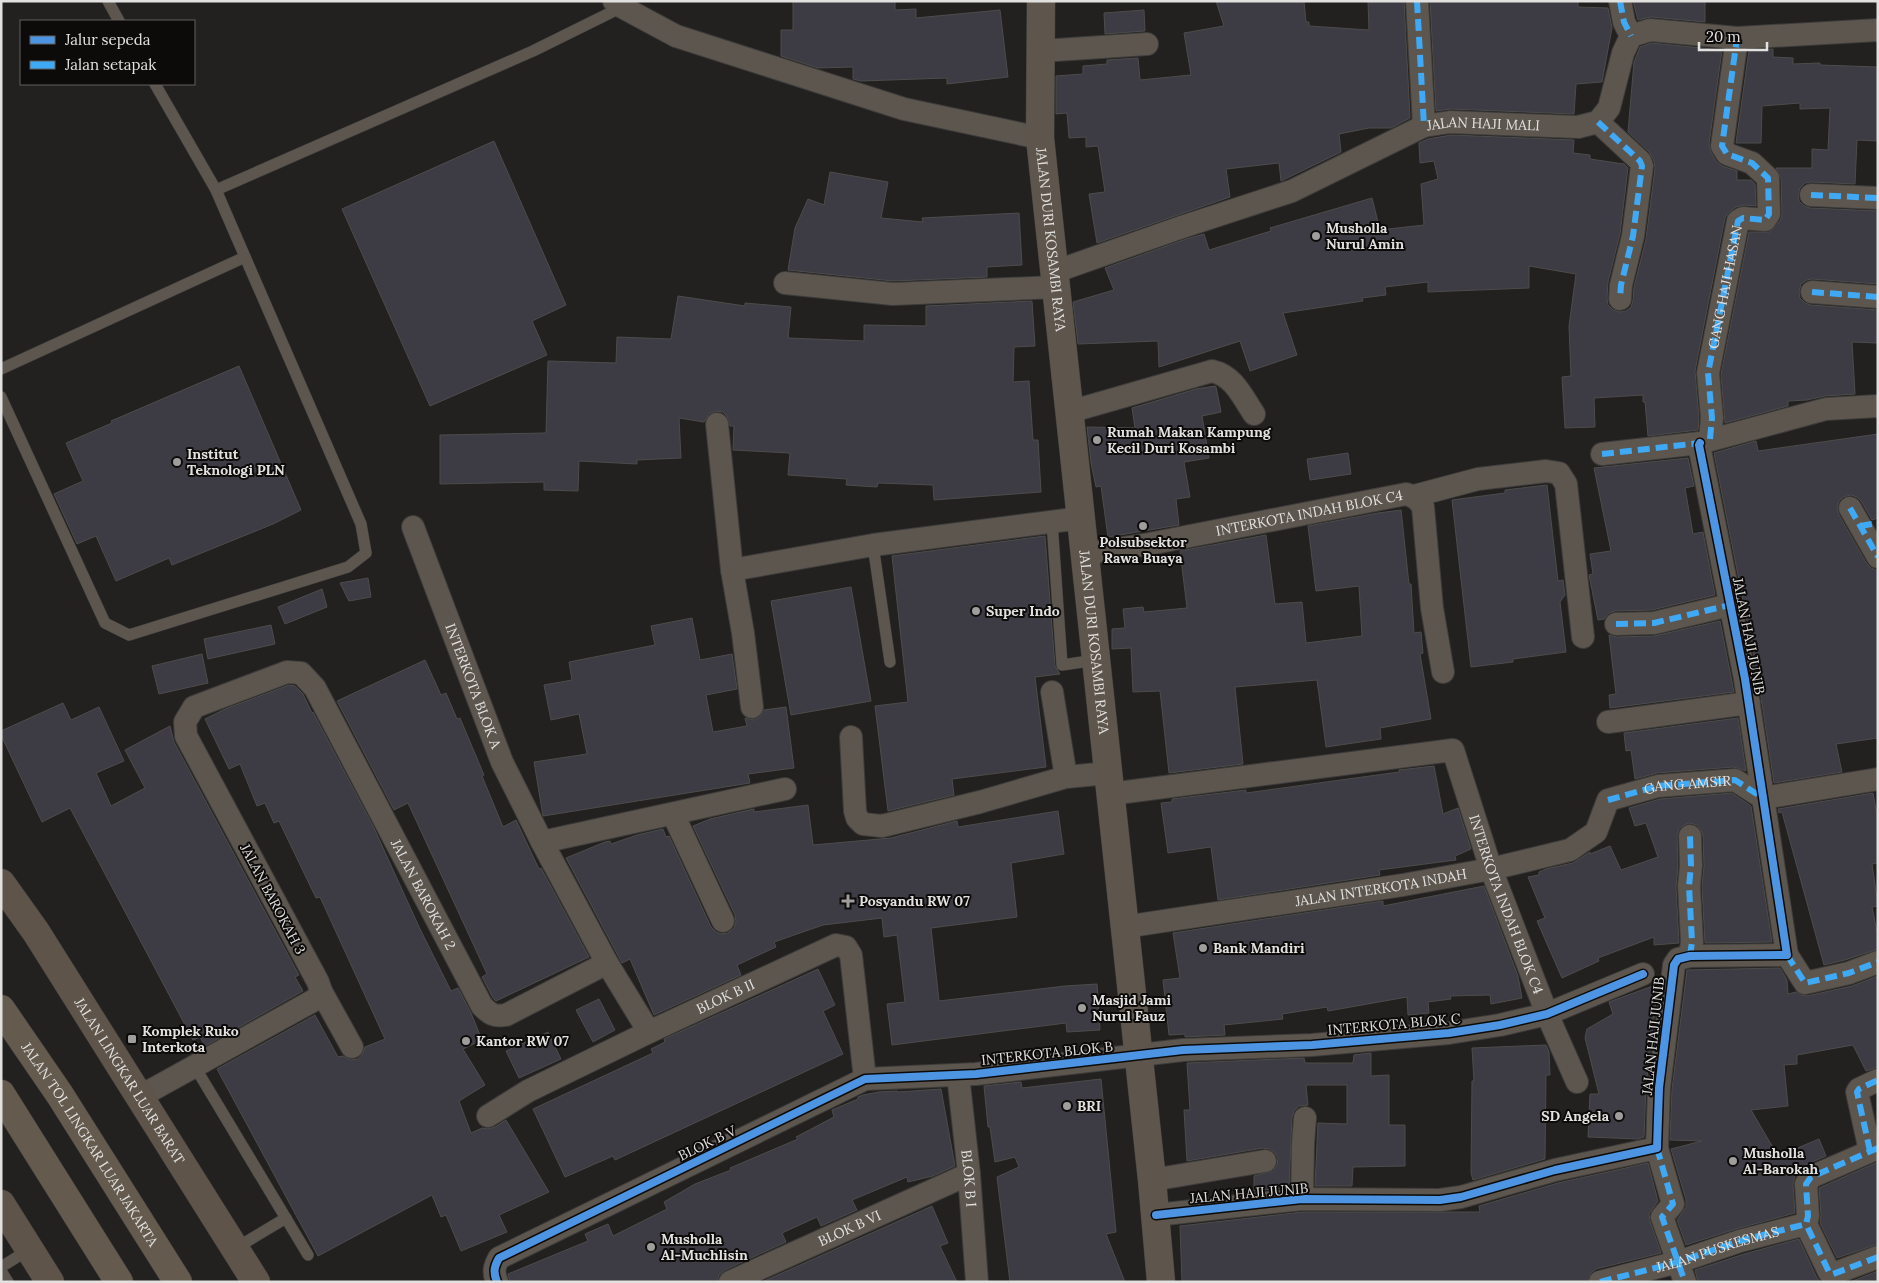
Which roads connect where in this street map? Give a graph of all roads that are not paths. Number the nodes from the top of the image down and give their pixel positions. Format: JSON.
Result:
{"nodes":[{"id":1,"x":108,"y":1,"type":"edge"},
{"id":2,"x":1041,"y":1,"type":"edge"},
{"id":3,"x":1417,"y":1,"type":"edge"},
{"id":4,"x":1620,"y":1,"type":"edge"},
{"id":5,"x":618,"y":4,"type":"edge"},
{"id":6,"x":118,"y":20,"type":"edge"},
{"id":7,"x":1878,"y":30,"type":"edge"},
{"id":8,"x":1631,"y":36,"type":"junction"},
{"id":9,"x":1737,"y":38,"type":"junction"},
{"id":10,"x":1147,"y":44,"type":"dead end"},
{"id":11,"x":1041,"y":51,"type":"junction"},
{"id":12,"x":156,"y":85,"type":"edge"},
{"id":13,"x":1598,"y":122,"type":"junction"},
{"id":14,"x":1424,"y":126,"type":"junction"},
{"id":15,"x":1040,"y":138,"type":"junction"},
{"id":16,"x":216,"y":190,"type":"junction"},
{"id":17,"x":1811,"y":196,"type":"dead end"},
{"id":18,"x":1878,"y":198,"type":"edge"},
{"id":19,"x":246,"y":257,"type":"junction"},
{"id":20,"x":1055,"y":279,"type":"junction"},
{"id":21,"x":785,"y":283,"type":"dead end"},
{"id":22,"x":1812,"y":292,"type":"dead end"},
{"id":23,"x":1878,"y":297,"type":"edge"},
{"id":24,"x":1620,"y":299,"type":"dead end"},
{"id":25,"x":1,"y":369,"type":"edge"},
{"id":26,"x":1,"y":397,"type":"edge"},
{"id":27,"x":1878,"y":406,"type":"edge"},
{"id":28,"x":1069,"y":412,"type":"junction"},
{"id":29,"x":1254,"y":414,"type":"dead end"},
{"id":30,"x":717,"y":424,"type":"dead end"},
{"id":31,"x":1705,"y":441,"type":"junction"},
{"id":32,"x":1602,"y":454,"type":"dead end"},
{"id":33,"x":1414,"y":496,"type":"junction"},
{"id":34,"x":1081,"y":518,"type":"junction"},
{"id":35,"x":1862,"y":519,"type":"edge"},
{"id":36,"x":1052,"y":522,"type":"junction"},
{"id":37,"x":413,"y":526,"type":"dead end"},
{"id":38,"x":873,"y":545,"type":"junction"},
{"id":39,"x":1084,"y":554,"type":"junction"},
{"id":40,"x":1878,"y":557,"type":"edge"},
{"id":41,"x":732,"y":570,"type":"junction"},
{"id":42,"x":1730,"y":605,"type":"junction"},
{"id":43,"x":1616,"y":624,"type":"dead end"},
{"id":44,"x":1583,"y":637,"type":"dead end"},
{"id":45,"x":1096,"y":660,"type":"junction"},
{"id":46,"x":890,"y":662,"type":"dead end"},
{"id":47,"x":287,"y":672,"type":"joint"},
{"id":48,"x":1443,"y":672,"type":"dead end"},
{"id":49,"x":1052,"y":692,"type":"dead end"},
{"id":50,"x":1749,"y":703,"type":"junction"},
{"id":51,"x":752,"y":707,"type":"dead end"},
{"id":52,"x":1608,"y":722,"type":"dead end"},
{"id":53,"x":850,"y":737,"type":"dead end"},
{"id":54,"x":1066,"y":777,"type":"junction"},
{"id":55,"x":1878,"y":778,"type":"edge"},
{"id":56,"x":1109,"y":784,"type":"junction"},
{"id":57,"x":785,"y":789,"type":"dead end"},
{"id":58,"x":1764,"y":798,"type":"junction"},
{"id":59,"x":1608,"y":800,"type":"joint"},
{"id":60,"x":673,"y":814,"type":"junction"},
{"id":61,"x":1690,"y":836,"type":"dead end"},
{"id":62,"x":542,"y":842,"type":"junction"},
{"id":63,"x":1491,"y":869,"type":"junction"},
{"id":64,"x":1,"y":883,"type":"edge"},
{"id":65,"x":723,"y":921,"type":"dead end"},
{"id":66,"x":1124,"y":927,"type":"junction"},
{"id":67,"x":1787,"y":955,"type":"junction"},
{"id":68,"x":1690,"y":956,"type":"junction"},
{"id":69,"x":607,"y":962,"type":"junction"},
{"id":70,"x":1878,"y":962,"type":"edge"},
{"id":71,"x":1643,"y":974,"type":"dead end"},
{"id":72,"x":320,"y":991,"type":"junction"},
{"id":73,"x":1,"y":1008,"type":"edge"},
{"id":74,"x":1547,"y":1014,"type":"junction"},
{"id":75,"x":649,"y":1032,"type":"junction"},
{"id":76,"x":352,"y":1047,"type":"dead end"},
{"id":77,"x":1138,"y":1056,"type":"junction"},
{"id":78,"x":195,"y":1066,"type":"junction"},
{"id":79,"x":958,"y":1075,"type":"junction"},
{"id":80,"x":865,"y":1079,"type":"junction"},
{"id":81,"x":1878,"y":1080,"type":"edge"},
{"id":82,"x":1577,"y":1082,"type":"dead end"},
{"id":83,"x":1,"y":1094,"type":"edge"},
{"id":84,"x":139,"y":1097,"type":"junction"},
{"id":85,"x":488,"y":1116,"type":"dead end"},
{"id":86,"x":1306,"y":1118,"type":"dead end"},
{"id":87,"x":1657,"y":1148,"type":"junction"},
{"id":88,"x":1874,"y":1149,"type":"edge"},
{"id":89,"x":1265,"y":1161,"type":"dead end"},
{"id":90,"x":969,"y":1174,"type":"junction"},
{"id":91,"x":1152,"y":1180,"type":"junction"},
{"id":92,"x":1302,"y":1199,"type":"junction"},
{"id":93,"x":1,"y":1204,"type":"edge"},
{"id":94,"x":1156,"y":1215,"type":"junction"},
{"id":95,"x":286,"y":1218,"type":"junction"},
{"id":96,"x":1806,"y":1224,"type":"junction"},
{"id":97,"x":236,"y":1248,"type":"junction"},
{"id":98,"x":30,"y":1249,"type":"junction"},
{"id":99,"x":308,"y":1256,"type":"dead end"},
{"id":100,"x":1878,"y":1257,"type":"edge"},
{"id":101,"x":1,"y":1267,"type":"edge"},
{"id":102,"x":1,"y":1271,"type":"edge"},
{"id":103,"x":1681,"y":1272,"type":"edge"},
{"id":104,"x":8,"y":1282,"type":"edge"},
{"id":105,"x":50,"y":1282,"type":"edge"},
{"id":106,"x":118,"y":1282,"type":"edge"},
{"id":107,"x":178,"y":1282,"type":"edge"},
{"id":108,"x":256,"y":1282,"type":"edge"},
{"id":109,"x":497,"y":1282,"type":"edge"},
{"id":110,"x":730,"y":1282,"type":"edge"},
{"id":111,"x":977,"y":1282,"type":"edge"},
{"id":112,"x":1161,"y":1282,"type":"edge"},
{"id":113,"x":1600,"y":1282,"type":"edge"}],
"edges":[{"from":1,"to":6,"type":"lane"},
{"from":2,"to":11,"type":"main road","name":"JALAN DURI KOSAMBI RAYA"},
{"from":3,"to":14,"type":"street"},
{"from":4,"to":8,"type":"street"},
{"from":5,"to":15,"type":"street"},
{"from":5,"to":16,"type":"lane"},
{"from":7,"to":9,"type":"street"},
{"from":8,"to":9,"type":"street"},
{"from":8,"to":13,"type":"street"},
{"from":9,"to":31,"type":"street","name":"GANG HAJI HASAN"},
{"from":10,"to":11,"type":"street"},
{"from":11,"to":15,"type":"main road","name":"JALAN DURI KOSAMBI RAYA"},
{"from":12,"to":16,"type":"lane"},
{"from":13,"to":14,"type":"street","name":"JALAN HAJI MALI"},
{"from":13,"to":24,"type":"street"},
{"from":14,"to":20,"type":"street","name":"JALAN HAJI MALI"},
{"from":15,"to":20,"type":"main road","name":"JALAN DURI KOSAMBI RAYA"},
{"from":16,"to":19,"type":"lane"},
{"from":17,"to":18,"type":"street"},
{"from":19,"to":25,"type":"lane"},
{"from":19,"to":26,"type":"lane"},
{"from":20,"to":21,"type":"street","name":"JALAN HAJI MALI"},
{"from":20,"to":28,"type":"main road","name":"JALAN DURI KOSAMBI RAYA"},
{"from":22,"to":23,"type":"street"},
{"from":27,"to":31,"type":"street"},
{"from":28,"to":29,"type":"street"},
{"from":28,"to":34,"type":"main road","name":"JALAN DURI KOSAMBI RAYA"},
{"from":30,"to":41,"type":"street"},
{"from":31,"to":32,"type":"street"},
{"from":31,"to":42,"type":"street","name":"JALAN HAJI JUNIB"},
{"from":33,"to":39,"type":"street","name":"INTERKOTA INDAH BLOK C4"},
{"from":33,"to":44,"type":"street"},
{"from":33,"to":48,"type":"street","name":"INTERKOTA INDAH BLOK C4"},
{"from":34,"to":36,"type":"street"},
{"from":34,"to":39,"type":"main road","name":"JALAN DURI KOSAMBI RAYA"},
{"from":35,"to":40,"type":"street"},
{"from":36,"to":38,"type":"street"},
{"from":36,"to":45,"type":"lane"},
{"from":37,"to":62,"type":"street","name":"INTERKOTA BLOK A"},
{"from":38,"to":41,"type":"street"},
{"from":38,"to":46,"type":"lane"},
{"from":39,"to":45,"type":"main road","name":"JALAN DURI KOSAMBI RAYA"},
{"from":41,"to":51,"type":"street"},
{"from":42,"to":43,"type":"street"},
{"from":42,"to":50,"type":"street","name":"JALAN HAJI JUNIB"},
{"from":45,"to":56,"type":"main road","name":"JALAN DURI KOSAMBI RAYA"},
{"from":47,"to":69,"type":"street","name":"JALAN BAROKAH 2"},
{"from":47,"to":72,"type":"street","name":"JALAN BAROKAH 3"},
{"from":49,"to":54,"type":"street"},
{"from":50,"to":52,"type":"street"},
{"from":50,"to":58,"type":"street","name":"JALAN HAJI JUNIB"},
{"from":53,"to":54,"type":"street"},
{"from":54,"to":56,"type":"street"},
{"from":55,"to":58,"type":"street"},
{"from":56,"to":63,"type":"street","name":"INTERKOTA INDAH BLOK C4"},
{"from":56,"to":66,"type":"main road","name":"JALAN DURI KOSAMBI RAYA"},
{"from":57,"to":60,"type":"street"},
{"from":58,"to":59,"type":"street","name":"GANG AMSIR"},
{"from":58,"to":67,"type":"street","name":"JALAN HAJI JUNIB"},
{"from":59,"to":63,"type":"street","name":"JALAN INTERKOTA INDAH"},
{"from":60,"to":62,"type":"street"},
{"from":60,"to":65,"type":"street"},
{"from":61,"to":68,"type":"street"},
{"from":62,"to":69,"type":"street","name":"INTERKOTA BLOK A"},
{"from":63,"to":66,"type":"street","name":"JALAN INTERKOTA INDAH"},
{"from":63,"to":74,"type":"street","name":"INTERKOTA INDAH BLOK C4"},
{"from":64,"to":84,"type":"main road","name":"JALAN LINGKAR LUAR BARAT"},
{"from":66,"to":77,"type":"main road","name":"JALAN DURI KOSAMBI RAYA"},
{"from":67,"to":68,"type":"street"},
{"from":67,"to":70,"type":"street"},
{"from":68,"to":87,"type":"street","name":"JALAN HAJI JUNIB"},
{"from":69,"to":75,"type":"street","name":"INTERKOTA BLOK A"},
{"from":71,"to":74,"type":"street","name":"INTERKOTA BLOK C"},
{"from":72,"to":76,"type":"street","name":"JALAN BAROKAH 3"},
{"from":72,"to":78,"type":"street"},
{"from":73,"to":107,"type":"highway","name":"JALAN TOL LINGKAR LUAR JAKARTA"},
{"from":74,"to":77,"type":"street","name":"INTERKOTA BLOK C"},
{"from":74,"to":82,"type":"street","name":"INTERKOTA INDAH BLOK C4"},
{"from":75,"to":80,"type":"street","name":"BLOK B II"},
{"from":75,"to":85,"type":"street","name":"BLOK B II"},
{"from":77,"to":79,"type":"street","name":"INTERKOTA BLOK B"},
{"from":77,"to":91,"type":"main road","name":"JALAN DURI KOSAMBI RAYA"},
{"from":78,"to":84,"type":"street"},
{"from":78,"to":95,"type":"lane"},
{"from":79,"to":80,"type":"street","name":"BLOK B V"},
{"from":79,"to":90,"type":"street","name":"BLOK B I"},
{"from":80,"to":109,"type":"street","name":"BLOK B V"},
{"from":81,"to":88,"type":"street"},
{"from":83,"to":106,"type":"highway"},
{"from":84,"to":97,"type":"main road","name":"JALAN LINGKAR LUAR BARAT"},
{"from":86,"to":92,"type":"street"},
{"from":87,"to":92,"type":"street","name":"JALAN HAJI JUNIB"},
{"from":87,"to":103,"type":"street"},
{"from":88,"to":96,"type":"street"},
{"from":89,"to":91,"type":"street"},
{"from":90,"to":110,"type":"street","name":"BLOK B VI"},
{"from":90,"to":111,"type":"street","name":"BLOK B I"},
{"from":91,"to":94,"type":"main road","name":"JALAN DURI KOSAMBI RAYA"},
{"from":92,"to":94,"type":"street","name":"JALAN HAJI JUNIB"},
{"from":93,"to":98,"type":"main road"},
{"from":94,"to":112,"type":"main road","name":"JALAN DURI KOSAMBI RAYA"},
{"from":95,"to":97,"type":"lane"},
{"from":95,"to":99,"type":"lane"},
{"from":96,"to":100,"type":"street"},
{"from":96,"to":103,"type":"street","name":"JALAN PUSKESMAS"},
{"from":97,"to":108,"type":"main road","name":"JALAN LINGKAR LUAR BARAT"},
{"from":98,"to":101,"type":"lane"},
{"from":98,"to":105,"type":"main road"},
{"from":102,"to":104,"type":"lane"},
{"from":103,"to":113,"type":"street","name":"JALAN PUSKESMAS"}]}
